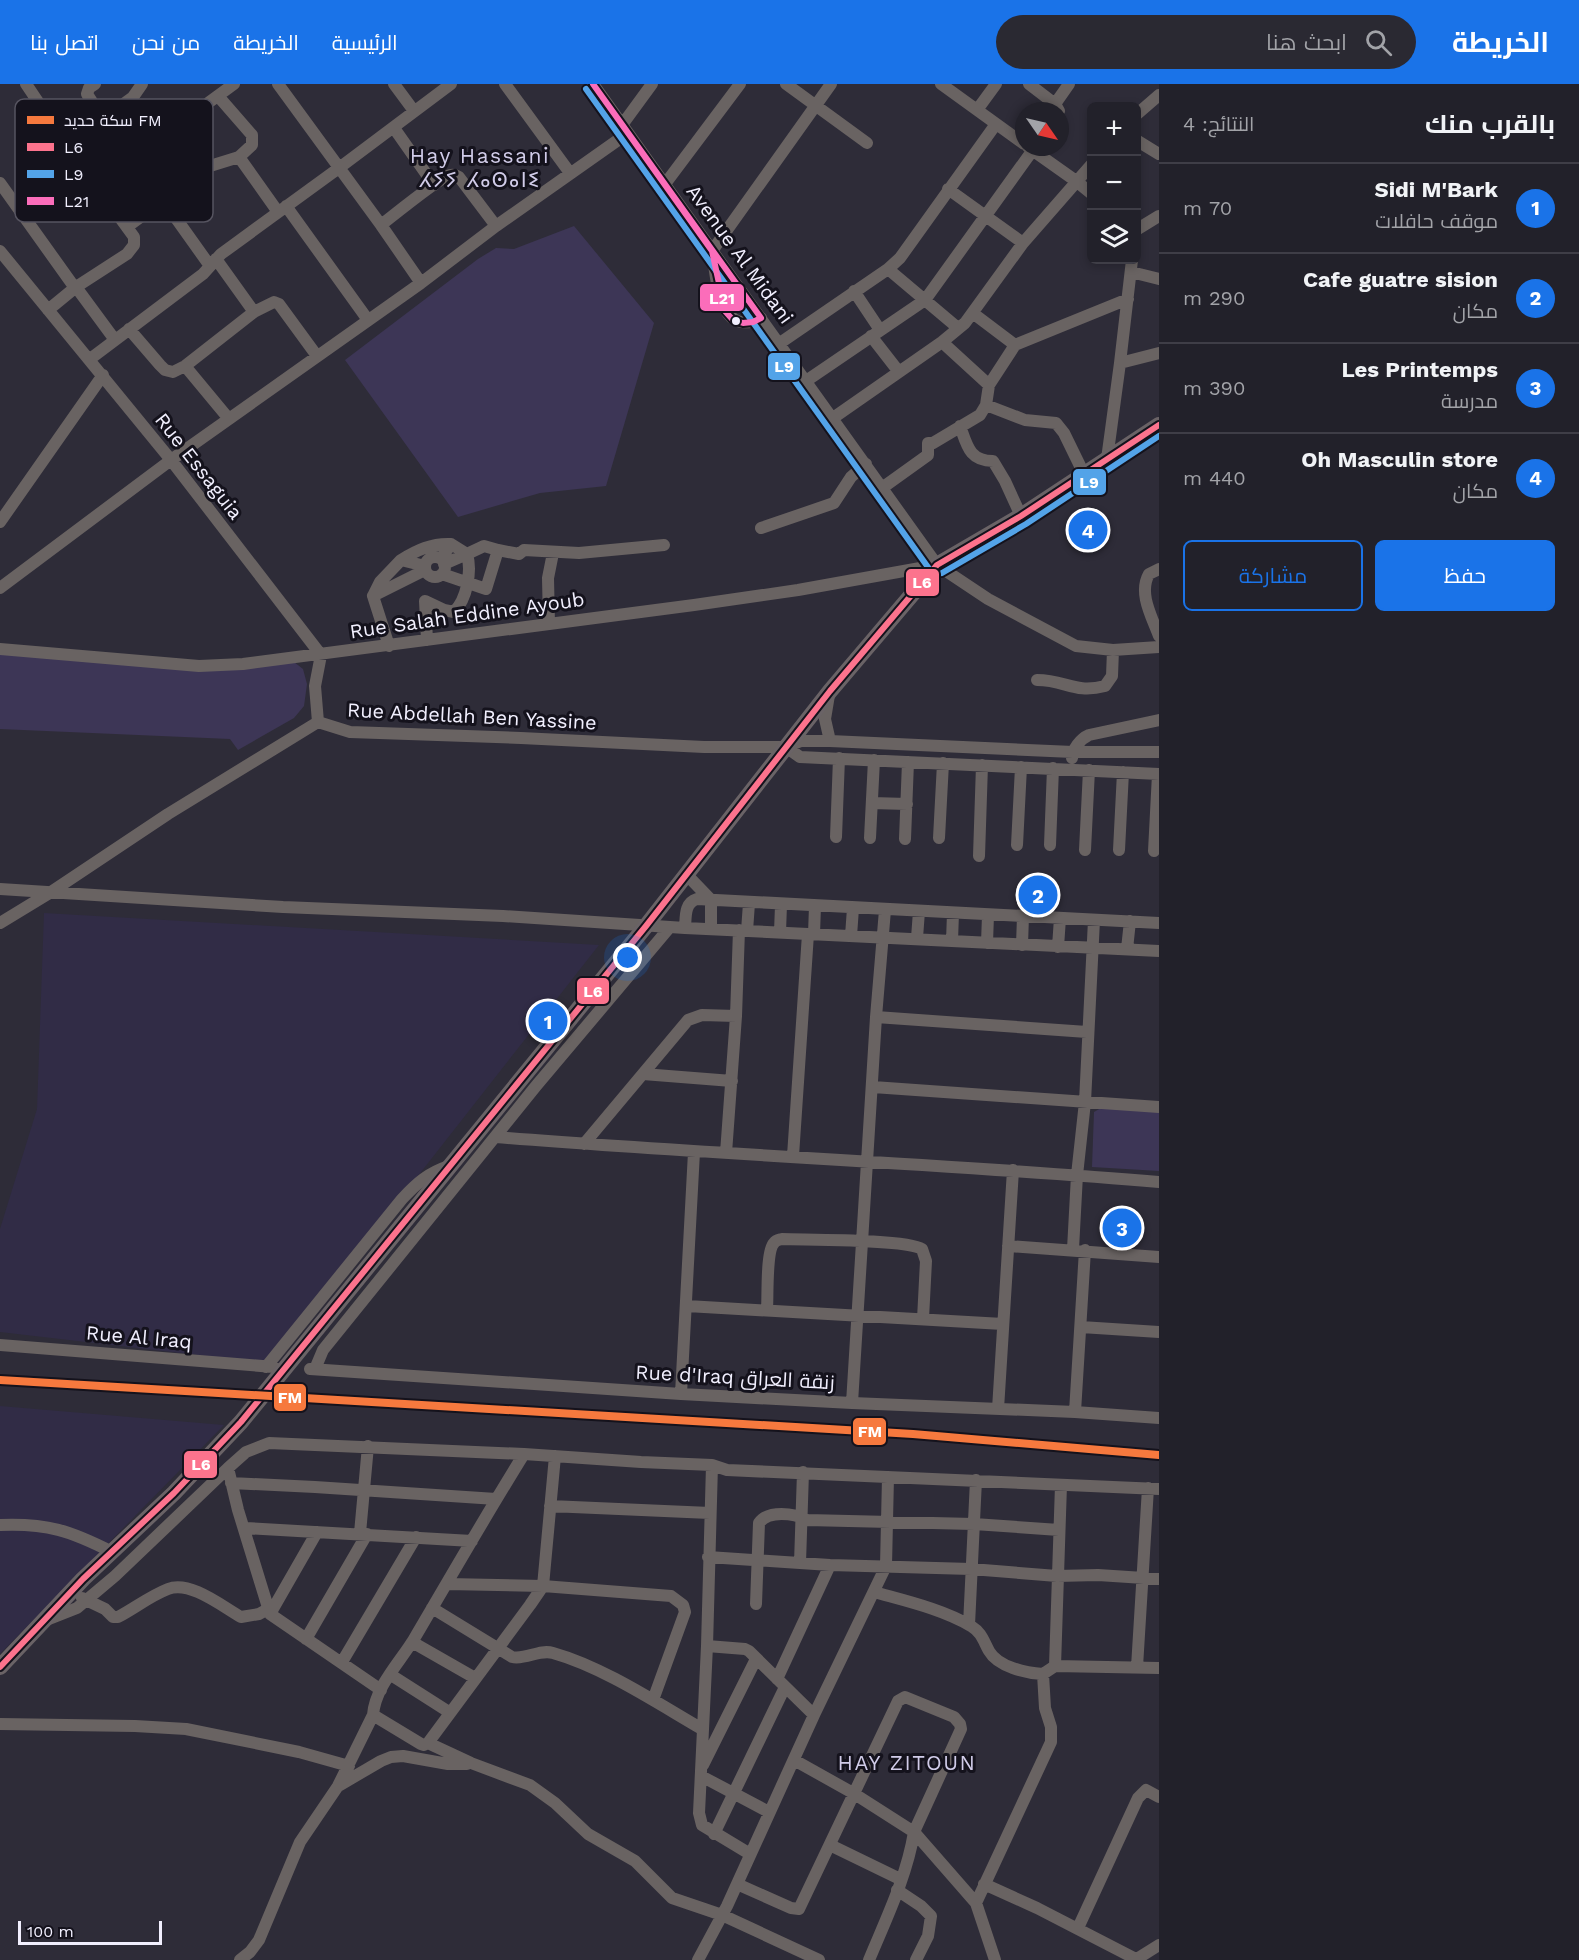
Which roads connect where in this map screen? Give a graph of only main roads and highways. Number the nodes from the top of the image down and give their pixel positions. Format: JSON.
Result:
{"nodes":[{"id":1,"x":1159,"y":425,"type":"edge"},
{"id":2,"x":0,"y":1666,"type":"edge"}],
"edges":[{"from":1,"to":2,"type":"main road"}]}
